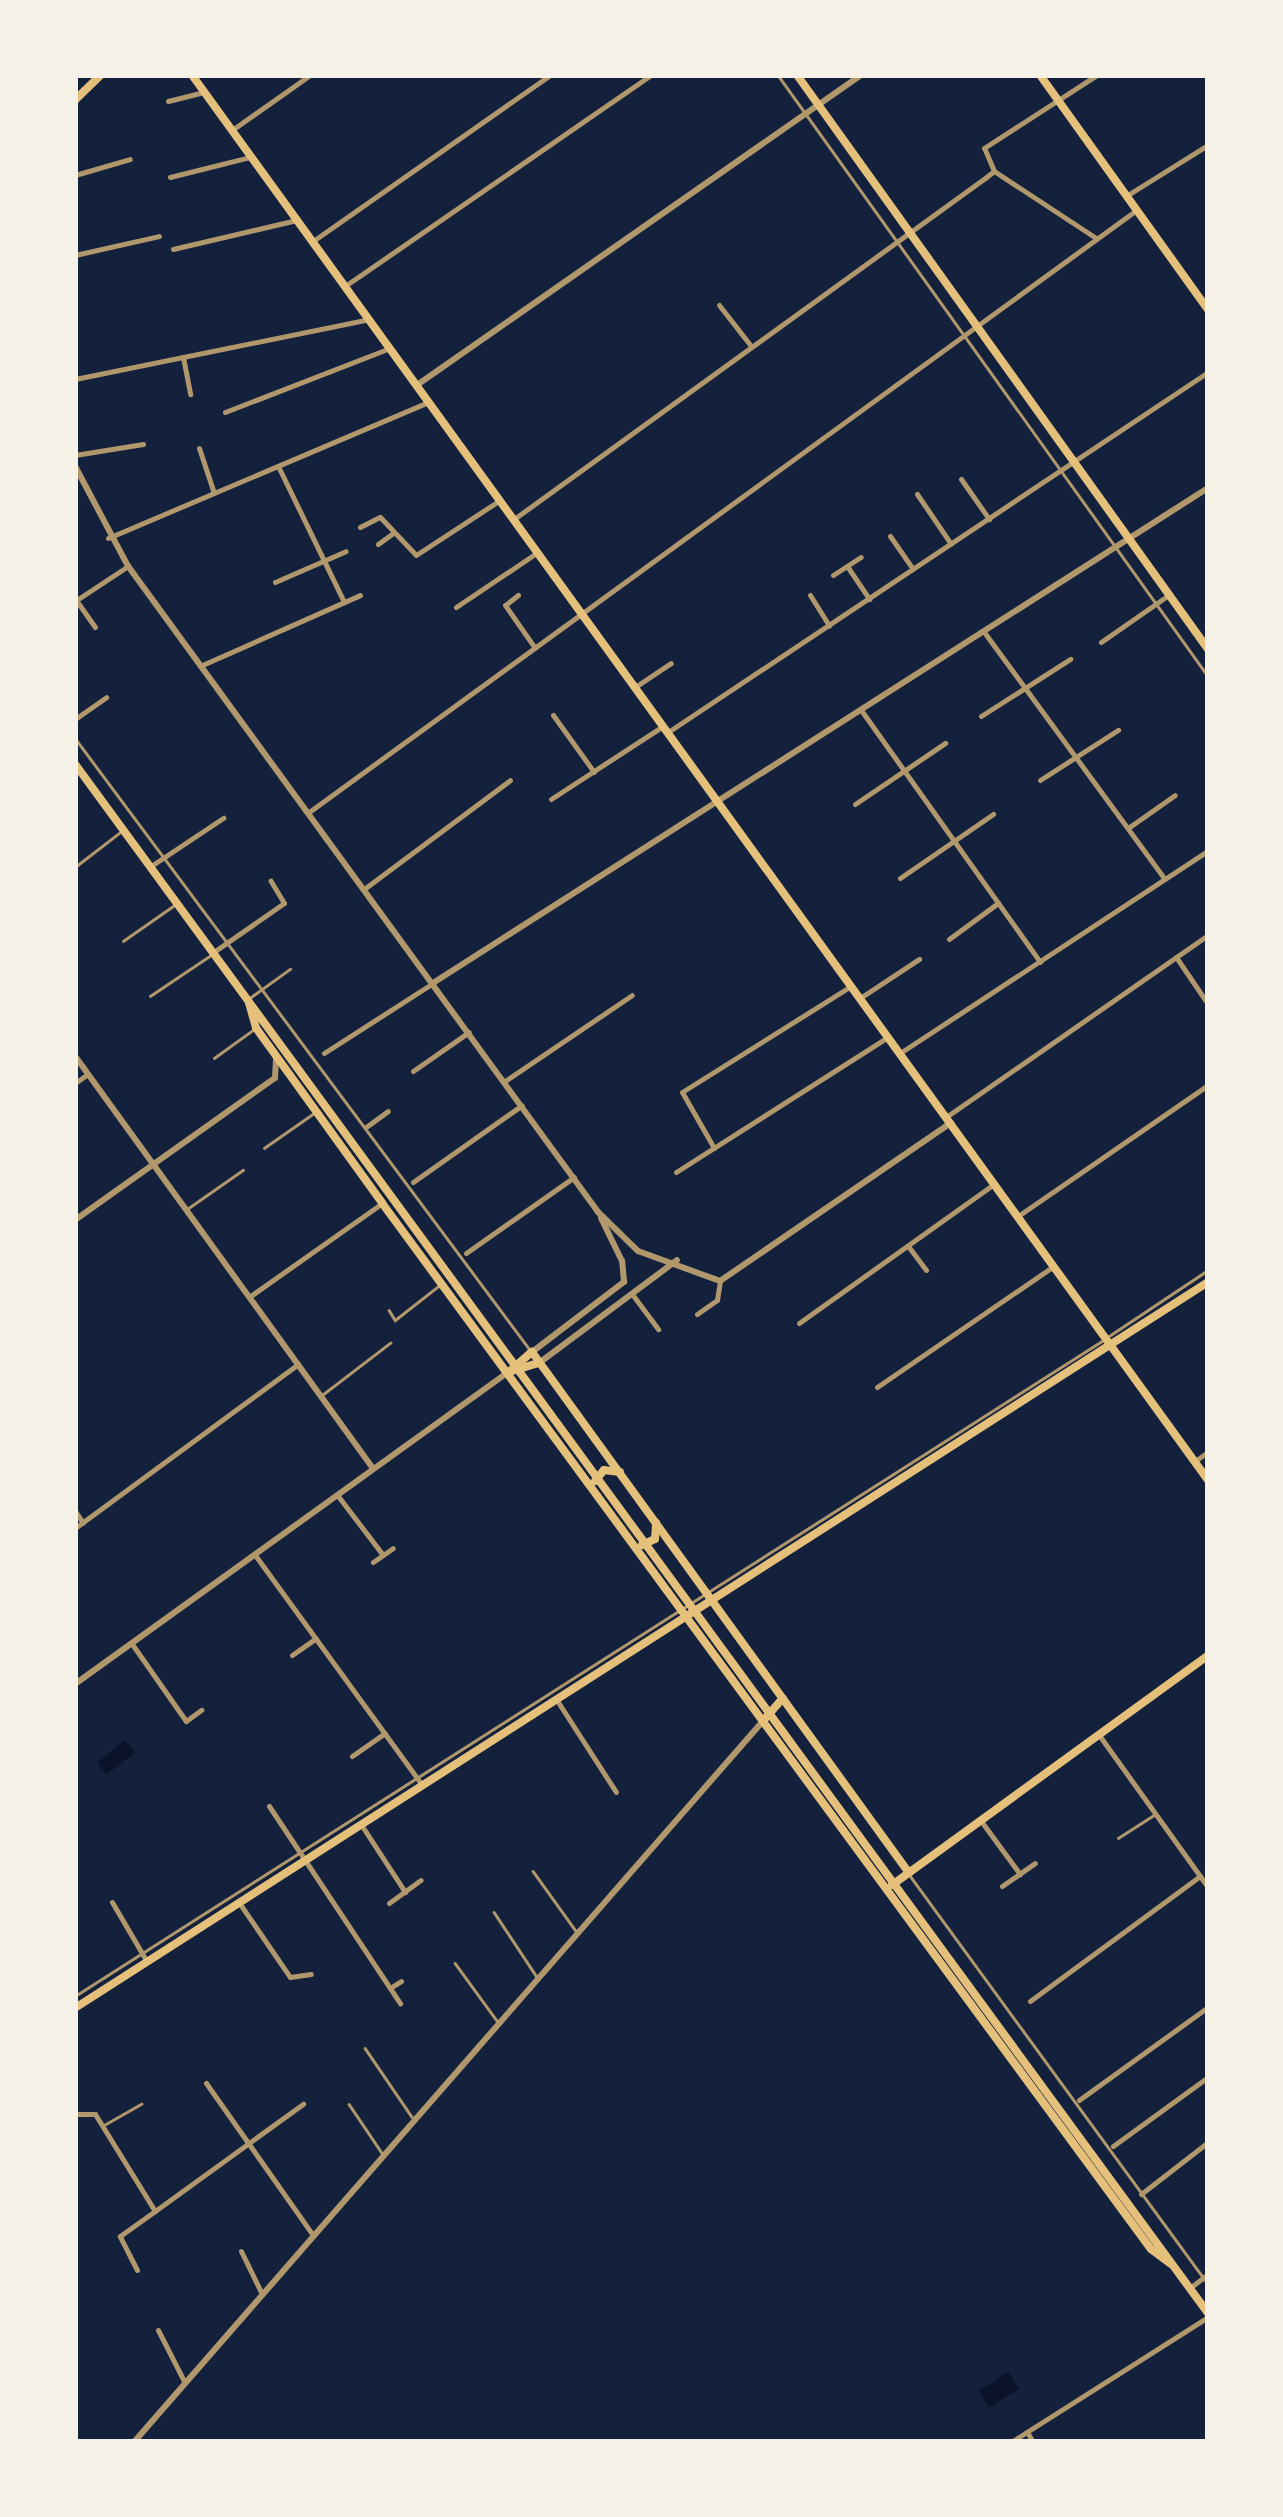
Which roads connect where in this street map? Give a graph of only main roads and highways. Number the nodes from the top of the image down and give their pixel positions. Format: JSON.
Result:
{"nodes":[{"id":1,"x":101,"y":75,"type":"edge"},
{"id":2,"x":192,"y":75,"type":"edge"},
{"id":3,"x":797,"y":75,"type":"edge"},
{"id":4,"x":1040,"y":75,"type":"edge"},
{"id":5,"x":75,"y":100,"type":"edge"},
{"id":6,"x":1208,"y":310,"type":"edge"},
{"id":7,"x":1208,"y":648,"type":"edge"},
{"id":8,"x":75,"y":764,"type":"edge"},
{"id":9,"x":250,"y":998,"type":"junction"},
{"id":10,"x":1208,"y":1282,"type":"edge"},
{"id":11,"x":1108,"y":1342,"type":"junction"},
{"id":12,"x":539,"y":1362,"type":"junction"},
{"id":13,"x":508,"y":1373,"type":"junction"},
{"id":14,"x":623,"y":1475,"type":"junction"},
{"id":15,"x":1208,"y":1480,"type":"edge"},
{"id":16,"x":596,"y":1494,"type":"junction"},
{"id":17,"x":653,"y":1517,"type":"junction"},
{"id":18,"x":626,"y":1535,"type":"junction"},
{"id":19,"x":712,"y":1599,"type":"junction"},
{"id":20,"x":685,"y":1616,"type":"junction"},
{"id":21,"x":1208,"y":1656,"type":"edge"},
{"id":22,"x":783,"y":1698,"type":"junction"},
{"id":23,"x":763,"y":1721,"type":"junction"},
{"id":24,"x":909,"y":1873,"type":"junction"},
{"id":25,"x":888,"y":1889,"type":"junction"},
{"id":26,"x":75,"y":2008,"type":"edge"},
{"id":27,"x":1179,"y":2270,"type":"junction"},
{"id":28,"x":1208,"y":2315,"type":"edge"}],
"edges":[{"from":1,"to":5,"type":"main road"},
{"from":2,"to":11,"type":"main road"},
{"from":3,"to":7,"type":"main road"},
{"from":4,"to":6,"type":"main road"},
{"from":8,"to":9,"type":"main road"},
{"from":9,"to":13,"type":"main road"},
{"from":9,"to":27,"type":"main road"},
{"from":10,"to":11,"type":"main road"},
{"from":11,"to":15,"type":"main road"},
{"from":11,"to":19,"type":"main road"},
{"from":12,"to":13,"type":"main road"},
{"from":12,"to":13,"type":"main road"},
{"from":12,"to":14,"type":"main road"},
{"from":13,"to":16,"type":"main road"},
{"from":14,"to":16,"type":"main road"},
{"from":14,"to":17,"type":"main road"},
{"from":16,"to":18,"type":"main road"},
{"from":17,"to":18,"type":"main road"},
{"from":17,"to":19,"type":"main road"},
{"from":18,"to":20,"type":"main road"},
{"from":19,"to":20,"type":"main road"},
{"from":19,"to":22,"type":"main road"},
{"from":20,"to":23,"type":"main road"},
{"from":20,"to":26,"type":"main road"},
{"from":21,"to":24,"type":"main road"},
{"from":22,"to":23,"type":"main road"},
{"from":22,"to":24,"type":"main road"},
{"from":23,"to":25,"type":"main road"},
{"from":24,"to":25,"type":"main road"},
{"from":25,"to":27,"type":"main road"},
{"from":27,"to":28,"type":"main road"}]}
